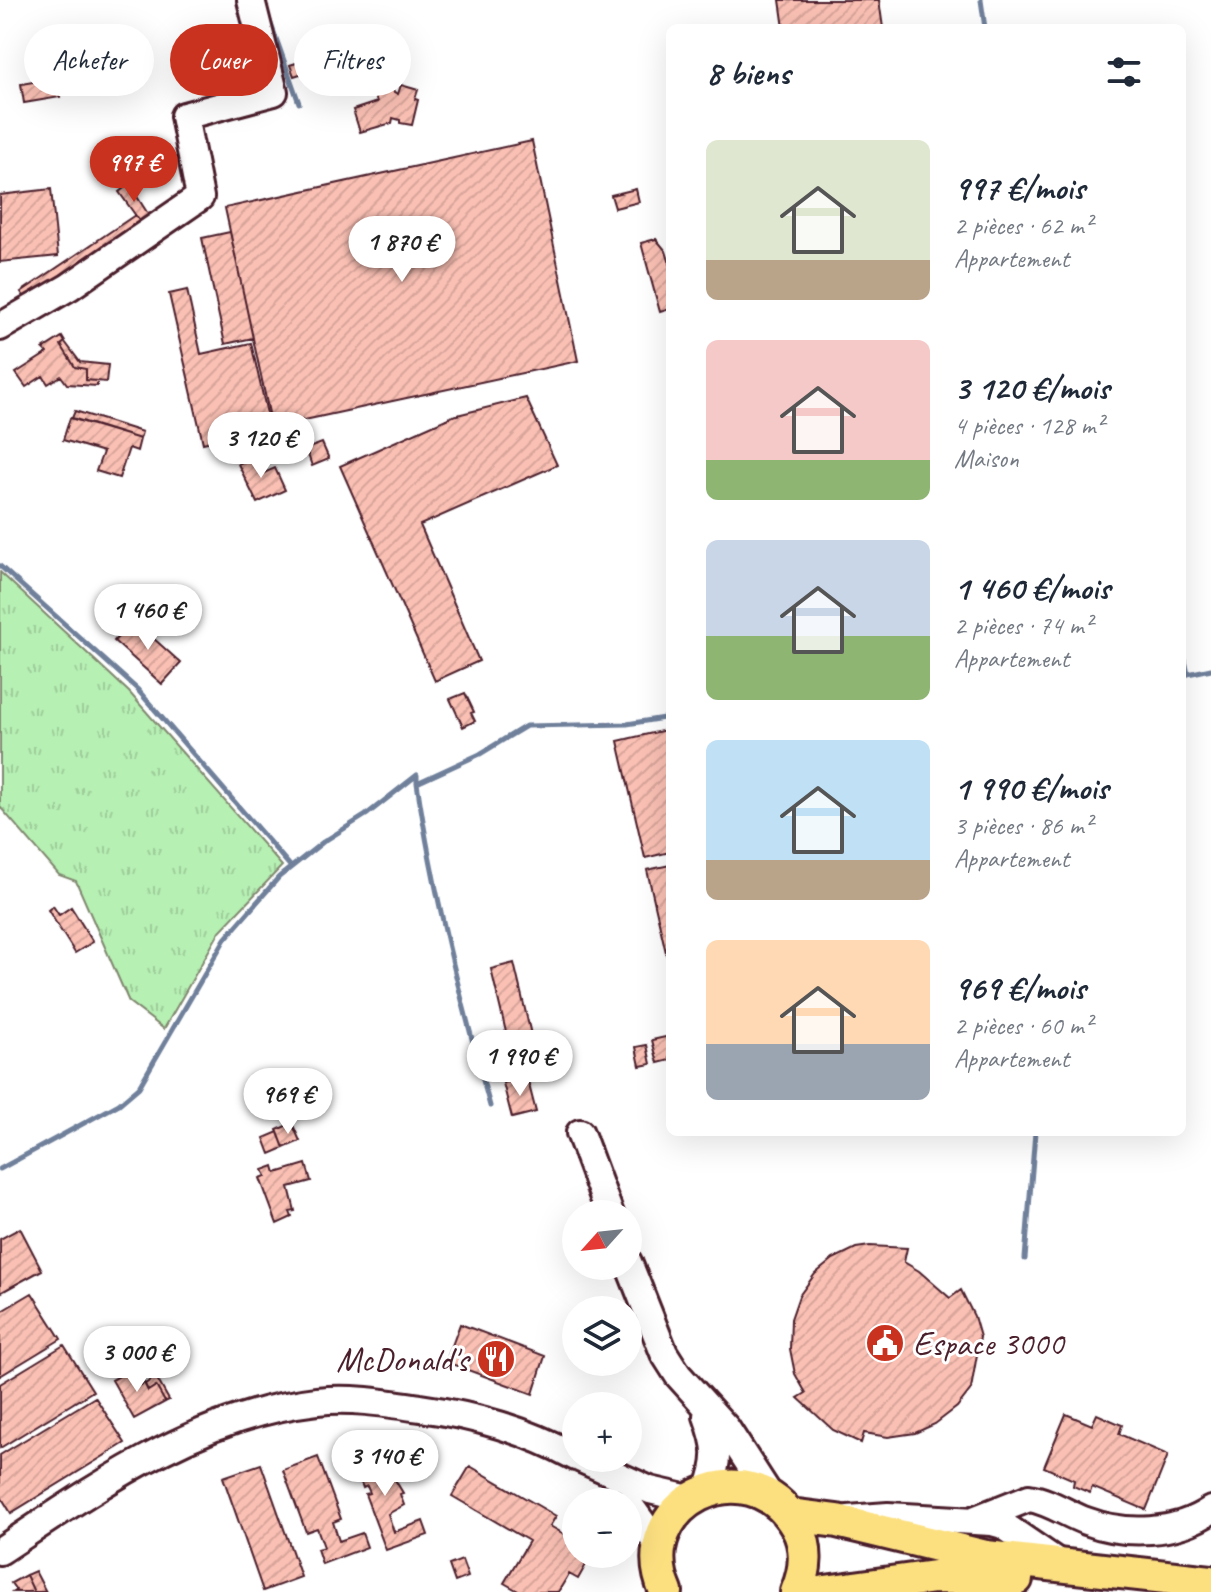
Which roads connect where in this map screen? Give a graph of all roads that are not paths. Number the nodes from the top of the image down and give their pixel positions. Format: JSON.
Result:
{"nodes":[{"id":1,"x":251,"y":0,"type":"edge"},
{"id":2,"x":0,"y":327,"type":"edge"},
{"id":3,"x":580,"y":1133,"type":"dead end"},
{"id":4,"x":605,"y":1200,"type":"edge"},
{"id":5,"x":635,"y":1280,"type":"edge"},
{"id":6,"x":702,"y":1402,"type":"junction"},
{"id":7,"x":562,"y":1450,"type":"edge"},
{"id":8,"x":595,"y":1472,"type":"edge"},
{"id":9,"x":609,"y":1472,"type":"edge"},
{"id":10,"x":613,"y":1488,"type":"edge"},
{"id":11,"x":699,"y":1494,"type":"junction"},
{"id":12,"x":1016,"y":1501,"type":"junction"},
{"id":13,"x":780,"y":1506,"type":"junction"},
{"id":14,"x":1211,"y":1510,"type":"edge"},
{"id":15,"x":976,"y":1519,"type":"junction"},
{"id":16,"x":837,"y":1521,"type":"junction"},
{"id":17,"x":1011,"y":1531,"type":"junction"},
{"id":18,"x":642,"y":1538,"type":"edge"},
{"id":19,"x":0,"y":1551,"type":"edge"},
{"id":20,"x":1063,"y":1566,"type":"junction"},
{"id":21,"x":656,"y":1575,"type":"edge"},
{"id":22,"x":1211,"y":1582,"type":"edge"},
{"id":23,"x":797,"y":1592,"type":"edge"},
{"id":24,"x":825,"y":1592,"type":"edge"},
{"id":25,"x":1166,"y":1592,"type":"edge"}],
"edges":[{"from":1,"to":2,"type":"street"},
{"from":3,"to":4,"type":"street"},
{"from":5,"to":6,"type":"street"},
{"from":6,"to":11,"type":"street"},
{"from":6,"to":13,"type":"street"},
{"from":7,"to":19,"type":"street"},
{"from":8,"to":10,"type":"street"},
{"from":9,"to":11,"type":"street"},
{"from":11,"to":13,"type":"main road"},
{"from":11,"to":21,"type":"main road"},
{"from":12,"to":14,"type":"street"},
{"from":12,"to":15,"type":"street"},
{"from":12,"to":17,"type":"street"},
{"from":13,"to":16,"type":"main road"},
{"from":13,"to":23,"type":"main road"},
{"from":15,"to":16,"type":"street"},
{"from":15,"to":17,"type":"street"},
{"from":16,"to":20,"type":"main road"},
{"from":17,"to":20,"type":"street"},
{"from":18,"to":21,"type":"street"},
{"from":20,"to":22,"type":"main road"},
{"from":24,"to":25,"type":"main road"}]}
